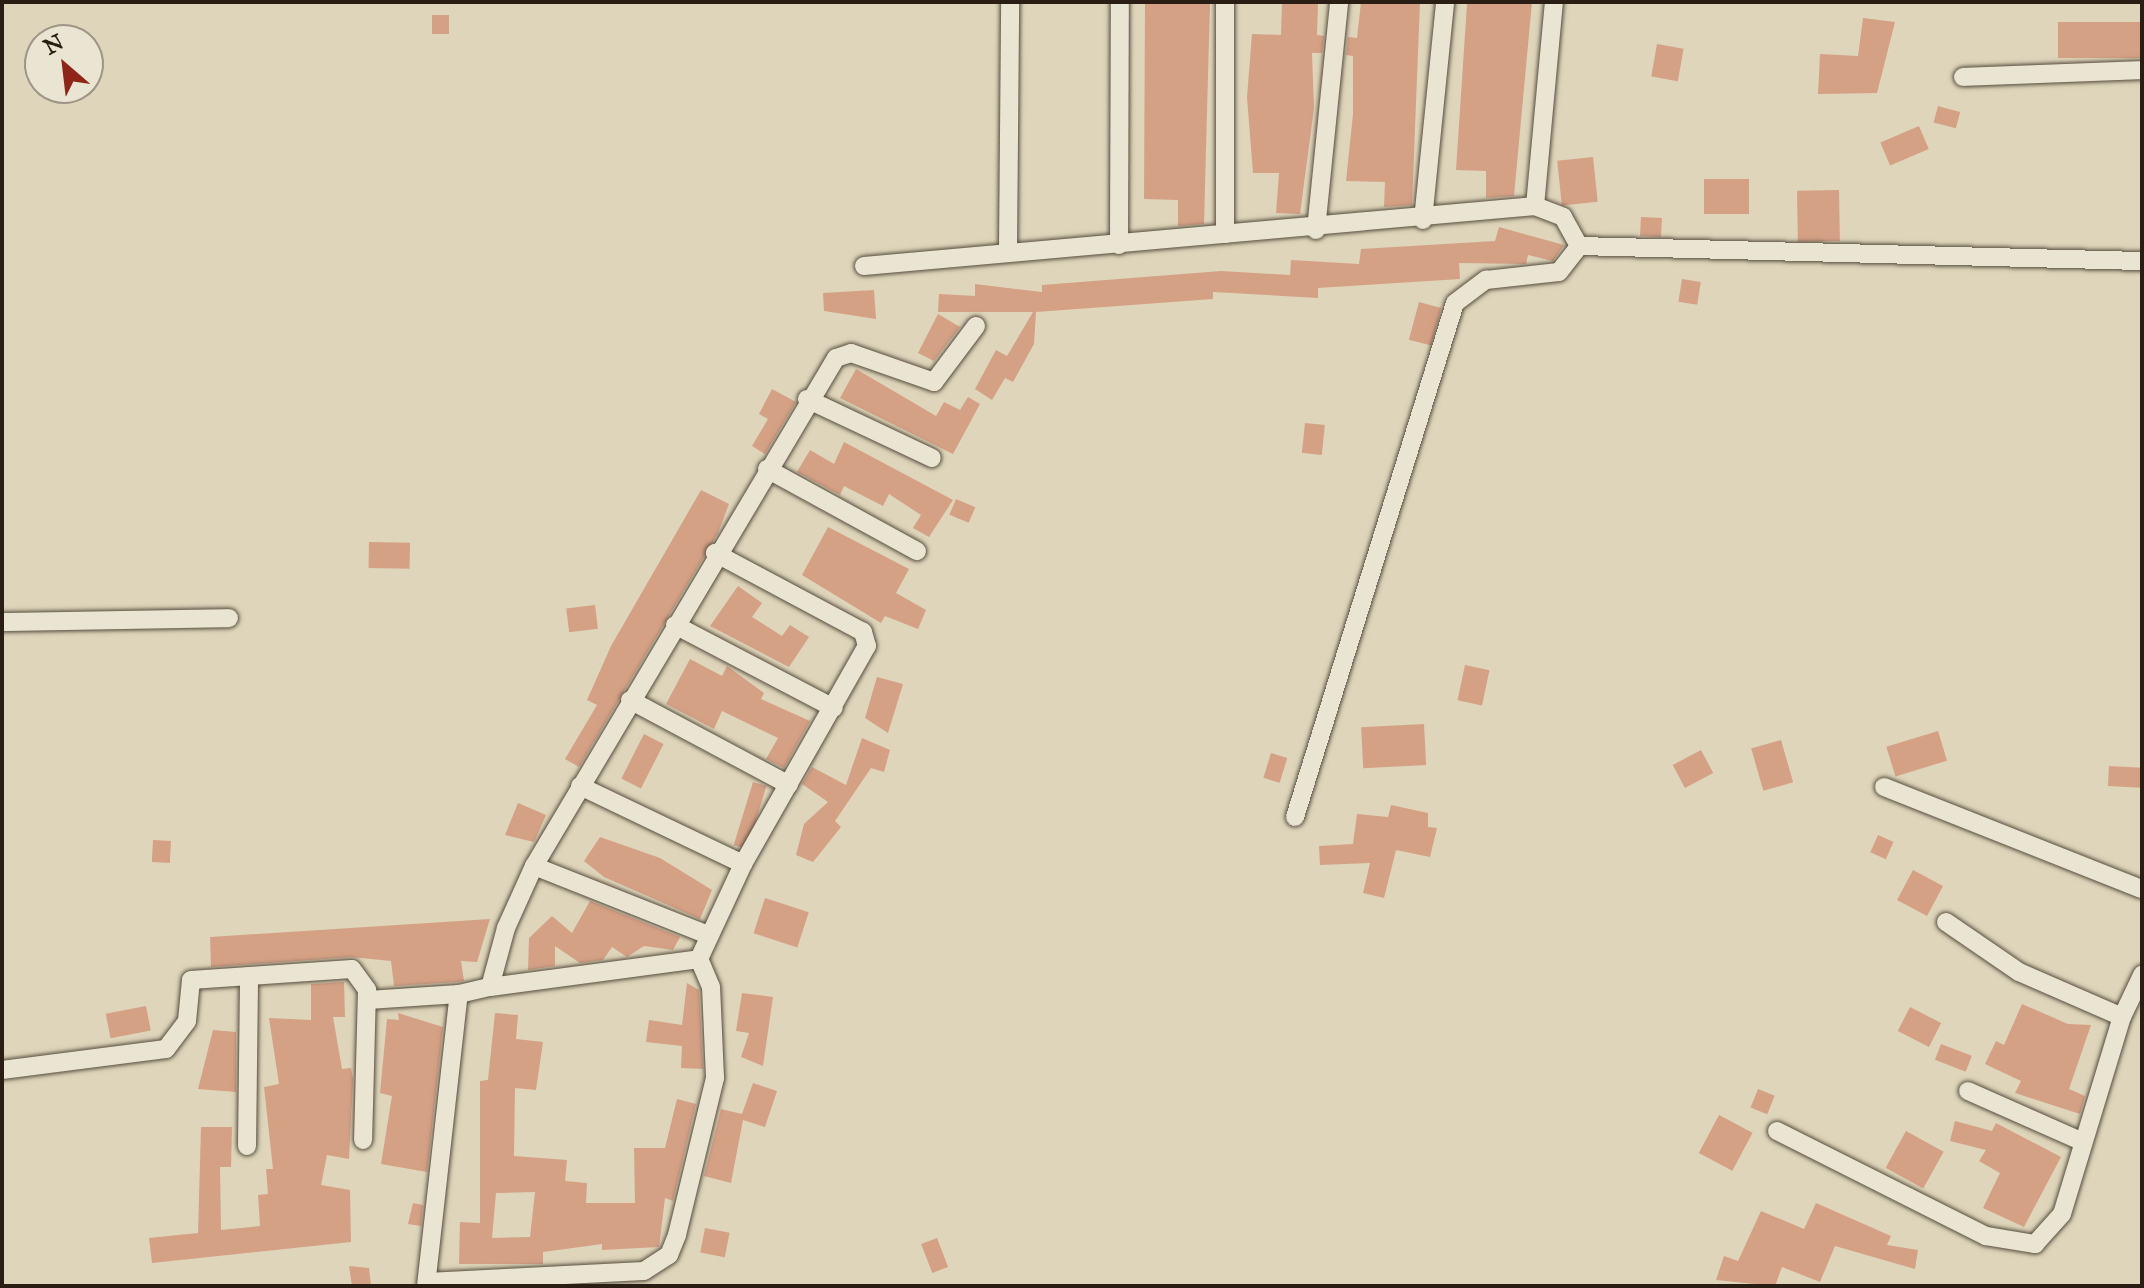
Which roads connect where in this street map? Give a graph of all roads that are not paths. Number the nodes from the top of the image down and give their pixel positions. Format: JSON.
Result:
{"nodes":[{"id":1,"x":1010,"y":2,"type":"edge"},
{"id":2,"x":1120,"y":2,"type":"edge"},
{"id":3,"x":1225,"y":2,"type":"edge"},
{"id":4,"x":1339,"y":2,"type":"edge"},
{"id":5,"x":1445,"y":2,"type":"edge"},
{"id":6,"x":1554,"y":2,"type":"edge"},
{"id":7,"x":2142,"y":70,"type":"edge"},
{"id":8,"x":1963,"y":77,"type":"dead end"},
{"id":9,"x":1535,"y":206,"type":"junction"},
{"id":10,"x":1423,"y":220,"type":"junction"},
{"id":11,"x":1316,"y":230,"type":"junction"},
{"id":12,"x":1225,"y":234,"type":"junction"},
{"id":13,"x":1119,"y":245,"type":"junction"},
{"id":14,"x":1579,"y":246,"type":"junction"},
{"id":15,"x":1008,"y":249,"type":"junction"},
{"id":16,"x":2142,"y":261,"type":"edge"},
{"id":17,"x":864,"y":266,"type":"dead end"},
{"id":18,"x":976,"y":326,"type":"dead end"},
{"id":19,"x":807,"y":399,"type":"junction"},
{"id":20,"x":932,"y":458,"type":"dead end"},
{"id":21,"x":767,"y":469,"type":"junction"},
{"id":22,"x":917,"y":551,"type":"dead end"},
{"id":23,"x":715,"y":553,"type":"junction"},
{"id":24,"x":229,"y":618,"type":"dead end"},
{"id":25,"x":2,"y":622,"type":"edge"},
{"id":26,"x":675,"y":625,"type":"junction"},
{"id":27,"x":630,"y":700,"type":"junction"},
{"id":28,"x":834,"y":708,"type":"junction"},
{"id":29,"x":789,"y":785,"type":"junction"},
{"id":30,"x":580,"y":786,"type":"junction"},
{"id":31,"x":1884,"y":787,"type":"dead end"},
{"id":32,"x":1295,"y":817,"type":"dead end"},
{"id":33,"x":743,"y":864,"type":"junction"},
{"id":34,"x":534,"y":866,"type":"junction"},
{"id":35,"x":2142,"y":889,"type":"edge"},
{"id":36,"x":1946,"y":922,"type":"dead end"},
{"id":37,"x":708,"y":935,"type":"junction"},
{"id":38,"x":699,"y":959,"type":"junction"},
{"id":39,"x":2142,"y":975,"type":"edge"},
{"id":40,"x":249,"y":976,"type":"junction"},
{"id":41,"x":490,"y":987,"type":"junction"},
{"id":42,"x":459,"y":994,"type":"junction"},
{"id":43,"x":368,"y":1000,"type":"junction"},
{"id":44,"x":2122,"y":1017,"type":"junction"},
{"id":45,"x":2,"y":1070,"type":"edge"},
{"id":46,"x":1968,"y":1091,"type":"dead end"},
{"id":47,"x":1777,"y":1131,"type":"dead end"},
{"id":48,"x":363,"y":1140,"type":"dead end"},
{"id":49,"x":2081,"y":1141,"type":"junction"},
{"id":50,"x":247,"y":1146,"type":"dead end"},
{"id":51,"x":427,"y":1284,"type":"edge"}],
"edges":[{"from":1,"to":15,"type":"street"},
{"from":2,"to":13,"type":"street"},
{"from":3,"to":12,"type":"street"},
{"from":4,"to":11,"type":"street"},
{"from":5,"to":10,"type":"street"},
{"from":6,"to":9,"type":"street"},
{"from":7,"to":8,"type":"street"},
{"from":9,"to":10,"type":"street"},
{"from":9,"to":14,"type":"street"},
{"from":10,"to":11,"type":"street"},
{"from":11,"to":12,"type":"street"},
{"from":12,"to":13,"type":"street"},
{"from":13,"to":15,"type":"street"},
{"from":14,"to":16,"type":"street"},
{"from":14,"to":32,"type":"street"},
{"from":15,"to":17,"type":"street"},
{"from":18,"to":19,"type":"street"},
{"from":19,"to":20,"type":"street"},
{"from":19,"to":21,"type":"street"},
{"from":21,"to":22,"type":"street"},
{"from":21,"to":23,"type":"street"},
{"from":23,"to":26,"type":"street"},
{"from":23,"to":28,"type":"street"},
{"from":24,"to":25,"type":"street"},
{"from":26,"to":27,"type":"street"},
{"from":26,"to":28,"type":"street"},
{"from":27,"to":29,"type":"street"},
{"from":27,"to":30,"type":"street"},
{"from":28,"to":29,"type":"street"},
{"from":29,"to":33,"type":"street"},
{"from":30,"to":33,"type":"street"},
{"from":30,"to":34,"type":"street"},
{"from":31,"to":35,"type":"street"},
{"from":33,"to":37,"type":"street"},
{"from":34,"to":37,"type":"street"},
{"from":34,"to":41,"type":"street"},
{"from":36,"to":44,"type":"street"},
{"from":37,"to":38,"type":"street"},
{"from":38,"to":41,"type":"street"},
{"from":38,"to":51,"type":"street"},
{"from":39,"to":44,"type":"street"},
{"from":40,"to":43,"type":"street"},
{"from":40,"to":45,"type":"street"},
{"from":40,"to":50,"type":"street"},
{"from":41,"to":42,"type":"street"},
{"from":42,"to":43,"type":"street"},
{"from":42,"to":51,"type":"street"},
{"from":43,"to":48,"type":"street"},
{"from":44,"to":49,"type":"street"},
{"from":46,"to":49,"type":"street"},
{"from":47,"to":49,"type":"street"}]}
